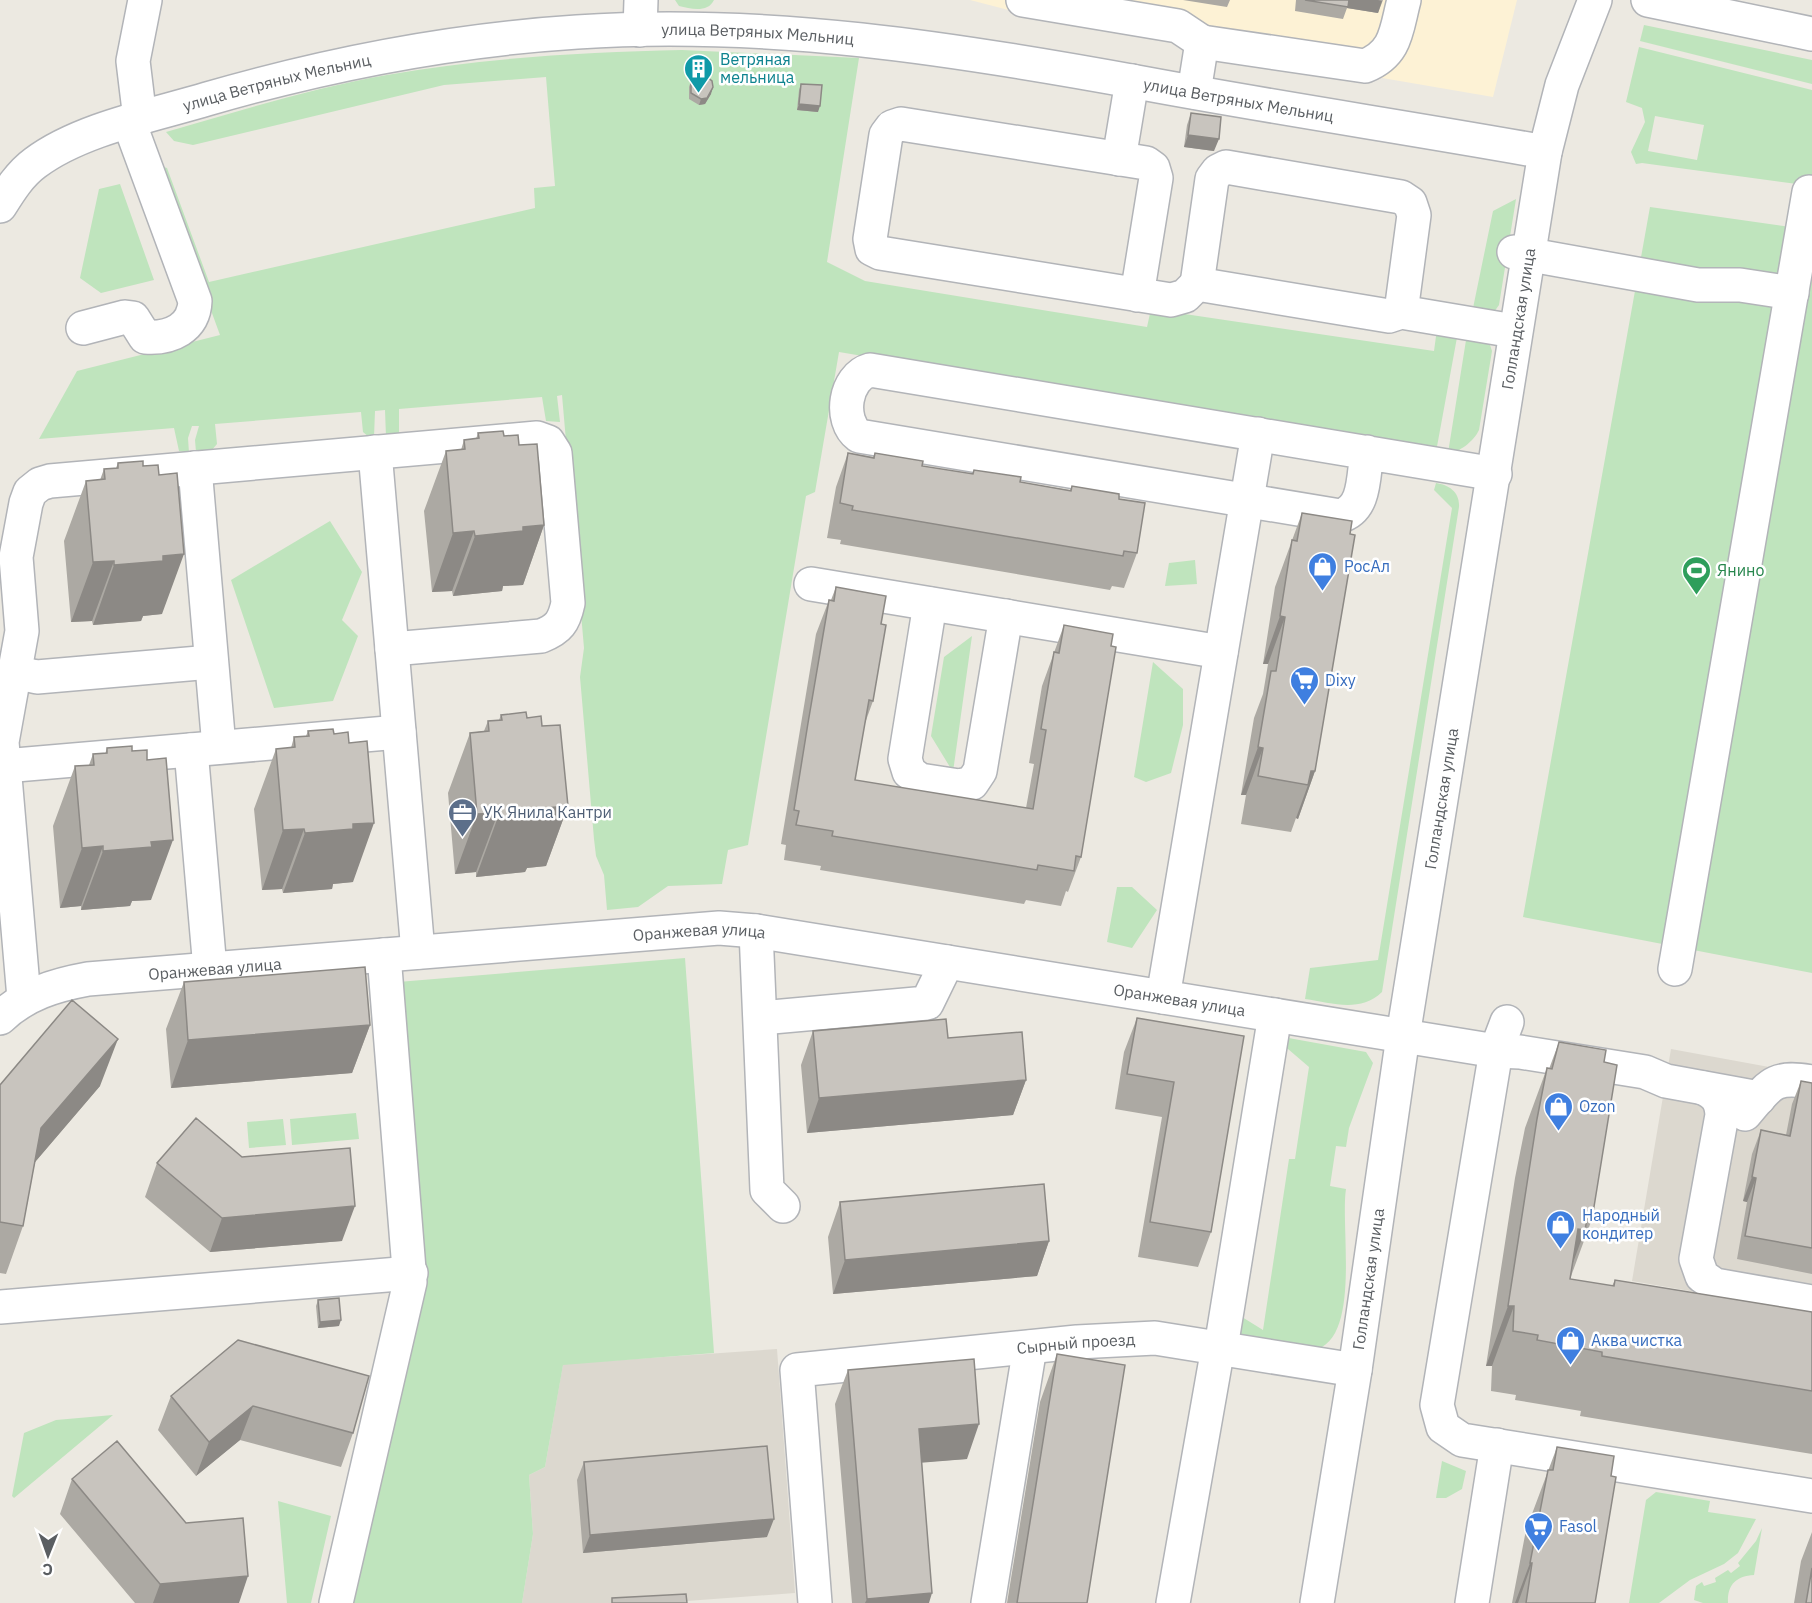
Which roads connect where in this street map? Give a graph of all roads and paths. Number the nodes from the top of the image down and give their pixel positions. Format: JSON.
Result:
{"nodes":[{"id":1,"x":145,"y":0,"type":"edge"},
{"id":2,"x":1023,"y":0,"type":"edge"},
{"id":3,"x":1404,"y":0,"type":"edge"},
{"id":4,"x":1577,"y":0,"type":"edge"},
{"id":5,"x":1594,"y":0,"type":"edge"},
{"id":6,"x":1648,"y":0,"type":"edge"},
{"id":7,"x":641,"y":15,"type":"edge"},
{"id":8,"x":1812,"y":34,"type":"edge"},
{"id":9,"x":1202,"y":42,"type":"junction"},
{"id":10,"x":1131,"y":81,"type":"junction"},
{"id":11,"x":1194,"y":92,"type":"junction"},
{"id":12,"x":135,"y":121,"type":"junction"},
{"id":13,"x":1538,"y":151,"type":"junction"},
{"id":14,"x":1119,"y":159,"type":"junction"},
{"id":15,"x":1809,"y":192,"type":"dead end"},
{"id":16,"x":0,"y":206,"type":"edge"},
{"id":17,"x":1522,"y":253,"type":"junction"},
{"id":18,"x":1197,"y":284,"type":"junction"},
{"id":19,"x":1792,"y":294,"type":"junction"},
{"id":20,"x":1137,"y":295,"type":"junction"},
{"id":21,"x":1401,"y":312,"type":"junction"},
{"id":22,"x":82,"y":328,"type":"dead end"},
{"id":23,"x":1502,"y":329,"type":"junction"},
{"id":24,"x":1258,"y":434,"type":"junction"},
{"id":25,"x":375,"y":452,"type":"junction"},
{"id":26,"x":1367,"y":452,"type":"junction"},
{"id":27,"x":195,"y":468,"type":"junction"},
{"id":28,"x":1487,"y":472,"type":"junction"},
{"id":29,"x":1247,"y":500,"type":"junction"},
{"id":30,"x":811,"y":584,"type":"dead end"},
{"id":31,"x":930,"y":604,"type":"junction"},
{"id":32,"x":1006,"y":616,"type":"junction"},
{"id":33,"x":392,"y":649,"type":"junction"},
{"id":34,"x":1221,"y":652,"type":"junction"},
{"id":35,"x":211,"y":662,"type":"junction"},
{"id":36,"x":14,"y":672,"type":"junction"},
{"id":37,"x":399,"y":732,"type":"junction"},
{"id":38,"x":205,"y":749,"type":"junction"},
{"id":39,"x":2,"y":767,"type":"edge"},
{"id":40,"x":756,"y":931,"type":"junction"},
{"id":41,"x":418,"y":952,"type":"junction"},
{"id":42,"x":384,"y":955,"type":"junction"},
{"id":43,"x":947,"y":962,"type":"junction"},
{"id":44,"x":210,"y":969,"type":"junction"},
{"id":45,"x":1675,"y":969,"type":"dead end"},
{"id":46,"x":1163,"y":997,"type":"junction"},
{"id":47,"x":12,"y":1008,"type":"edge"},
{"id":48,"x":1275,"y":1015,"type":"junction"},
{"id":49,"x":760,"y":1018,"type":"junction"},
{"id":50,"x":1397,"y":1035,"type":"junction"},
{"id":51,"x":1502,"y":1037,"type":"junction"},
{"id":52,"x":1812,"y":1082,"type":"edge"},
{"id":53,"x":1703,"y":1088,"type":"junction"},
{"id":54,"x":1759,"y":1098,"type":"junction"},
{"id":55,"x":1716,"y":1148,"type":"junction"},
{"id":56,"x":783,"y":1206,"type":"dead end"},
{"id":57,"x":411,"y":1273,"type":"junction"},
{"id":58,"x":1812,"y":1302,"type":"edge"},
{"id":59,"x":0,"y":1307,"type":"edge"},
{"id":60,"x":1220,"y":1346,"type":"junction"},
{"id":61,"x":1030,"y":1347,"type":"junction"},
{"id":62,"x":1349,"y":1369,"type":"junction"},
{"id":63,"x":1497,"y":1445,"type":"junction"},
{"id":64,"x":1812,"y":1496,"type":"edge"},
{"id":65,"x":336,"y":1603,"type":"edge"},
{"id":66,"x":815,"y":1603,"type":"edge"},
{"id":67,"x":988,"y":1603,"type":"edge"},
{"id":68,"x":1173,"y":1603,"type":"edge"},
{"id":69,"x":1302,"y":1603,"type":"edge"},
{"id":70,"x":1317,"y":1603,"type":"edge"},
{"id":71,"x":1472,"y":1603,"type":"edge"}],
"edges":[{"from":1,"to":12,"type":"street"},
{"from":2,"to":9,"type":"street"},
{"from":3,"to":9,"type":"street"},
{"from":4,"to":13,"type":"street","name":"Голландская улица"},
{"from":5,"to":13,"type":"street","name":"Голландская улица"},
{"from":6,"to":8,"type":"street"},
{"from":7,"to":10,"type":"street","name":"улица Ветряных Мельниц"},
{"from":7,"to":12,"type":"street","name":"улица Ветряных Мельниц"},
{"from":9,"to":11,"type":"street"},
{"from":10,"to":11,"type":"street","name":"улица Ветряных Мельниц"},
{"from":10,"to":14,"type":"street"},
{"from":11,"to":13,"type":"street","name":"улица Ветряных Мельниц"},
{"from":12,"to":16,"type":"street","name":"улица Ветряных Мельниц"},
{"from":12,"to":22,"type":"street"},
{"from":13,"to":17,"type":"street","name":"Голландская улица"},
{"from":14,"to":20,"type":"street"},
{"from":14,"to":20,"type":"street"},
{"from":15,"to":19,"type":"street"},
{"from":17,"to":19,"type":"street"},
{"from":17,"to":23,"type":"street","name":"Голландская улица"},
{"from":17,"to":28,"type":"street","name":"Голландская улица"},
{"from":18,"to":20,"type":"street"},
{"from":18,"to":21,"type":"street"},
{"from":18,"to":21,"type":"street"},
{"from":19,"to":45,"type":"street"},
{"from":21,"to":23,"type":"street"},
{"from":23,"to":28,"type":"street","name":"Голландская улица"},
{"from":24,"to":26,"type":"street"},
{"from":24,"to":29,"type":"street"},
{"from":24,"to":29,"type":"street"},
{"from":25,"to":27,"type":"street"},
{"from":25,"to":33,"type":"street"},
{"from":25,"to":33,"type":"street"},
{"from":26,"to":28,"type":"street"},
{"from":26,"to":29,"type":"street"},
{"from":27,"to":35,"type":"street"},
{"from":27,"to":36,"type":"street"},
{"from":28,"to":50,"type":"street","name":"Голландская улица"},
{"from":29,"to":34,"type":"street"},
{"from":30,"to":31,"type":"street"},
{"from":31,"to":32,"type":"street"},
{"from":31,"to":32,"type":"street"},
{"from":32,"to":34,"type":"street"},
{"from":33,"to":37,"type":"street"},
{"from":34,"to":46,"type":"street"},
{"from":35,"to":36,"type":"street"},
{"from":35,"to":38,"type":"street"},
{"from":36,"to":39,"type":"street"},
{"from":37,"to":38,"type":"street"},
{"from":37,"to":41,"type":"street"},
{"from":38,"to":39,"type":"street"},
{"from":38,"to":44,"type":"street"},
{"from":39,"to":47,"type":"street"},
{"from":40,"to":41,"type":"street","name":"Оранжевая улица"},
{"from":40,"to":43,"type":"street","name":"Оранжевая улица"},
{"from":40,"to":49,"type":"street"},
{"from":41,"to":42,"type":"street","name":"Оранжевая улица"},
{"from":42,"to":44,"type":"street","name":"Оранжевая улица"},
{"from":42,"to":57,"type":"street"},
{"from":43,"to":46,"type":"street","name":"Оранжевая улица"},
{"from":43,"to":49,"type":"street"},
{"from":44,"to":47,"type":"street","name":"Оранжевая улица"},
{"from":46,"to":48,"type":"street","name":"Оранжевая улица"},
{"from":48,"to":50,"type":"street","name":"Оранжевая улица"},
{"from":48,"to":60,"type":"street"},
{"from":49,"to":56,"type":"street"},
{"from":50,"to":51,"type":"street","name":"Оранжевая улица"},
{"from":50,"to":62,"type":"street","name":"Голландская улица"},
{"from":51,"to":53,"type":"street","name":"Оранжевая улица"},
{"from":51,"to":63,"type":"street"},
{"from":52,"to":54,"type":"street"},
{"from":53,"to":54,"type":"street","name":"Оранжевая улица"},
{"from":53,"to":55,"type":"street"},
{"from":54,"to":55,"type":"street"},
{"from":55,"to":58,"type":"street"},
{"from":57,"to":59,"type":"street"},
{"from":57,"to":65,"type":"street"},
{"from":60,"to":61,"type":"street","name":"Сырный проезд"},
{"from":60,"to":62,"type":"street","name":"Сырный проезд"},
{"from":60,"to":68,"type":"street"},
{"from":61,"to":66,"type":"street","name":"Сырный проезд"},
{"from":61,"to":67,"type":"street"},
{"from":62,"to":69,"type":"street","name":"Голландская улица"},
{"from":62,"to":70,"type":"street","name":"Голландская улица"},
{"from":63,"to":64,"type":"street"},
{"from":63,"to":71,"type":"street"}]}
